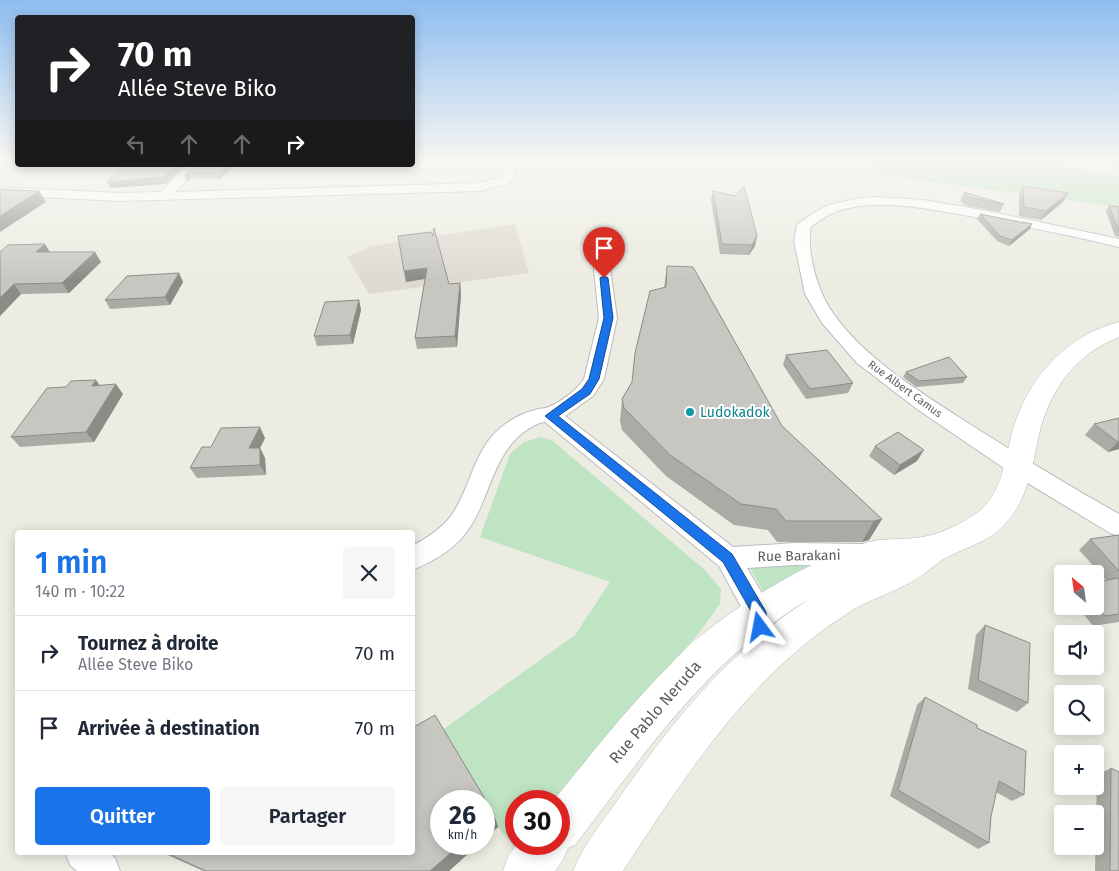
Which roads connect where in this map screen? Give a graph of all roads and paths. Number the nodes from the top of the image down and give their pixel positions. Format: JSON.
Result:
{"nodes":[{"id":1,"x":1119,"y":243,"type":"edge"},
{"id":2,"x":600,"y":261,"type":"dead end"},
{"id":3,"x":1119,"y":329,"type":"edge"},
{"id":4,"x":551,"y":416,"type":"junction"},
{"id":5,"x":1019,"y":467,"type":"junction"},
{"id":6,"x":1119,"y":526,"type":"edge"},
{"id":7,"x":932,"y":550,"type":"junction"},
{"id":8,"x":870,"y":555,"type":"junction"},
{"id":9,"x":415,"y":557,"type":"edge"},
{"id":10,"x":728,"y":558,"type":"junction"},
{"id":11,"x":759,"y":612,"type":"junction"},
{"id":12,"x":761,"y":658,"type":"junction"},
{"id":13,"x":570,"y":815,"type":"edge"},
{"id":14,"x":86,"y":855,"type":"edge"},
{"id":15,"x":538,"y":855,"type":"edge"},
{"id":16,"x":102,"y":871,"type":"edge"},
{"id":17,"x":526,"y":871,"type":"edge"},
{"id":18,"x":596,"y":871,"type":"edge"}],
"edges":[{"from":1,"to":5,"type":"street","name":"Rue Albert Camus"},
{"from":2,"to":4,"type":"street"},
{"from":3,"to":5,"type":"main road","name":"Rue Pablo Neruda"},
{"from":4,"to":9,"type":"street"},
{"from":4,"to":10,"type":"street"},
{"from":5,"to":6,"type":"street","name":"Rue Albert Camus"},
{"from":5,"to":7,"type":"main road","name":"Rue Pablo Neruda"},
{"from":7,"to":8,"type":"main road","name":"Rue Pablo Neruda"},
{"from":7,"to":12,"type":"main road","name":"Rue Pablo Neruda"},
{"from":8,"to":10,"type":"street","name":"Rue Barakani"},
{"from":8,"to":11,"type":"main road","name":"Rue Pablo Neruda"},
{"from":10,"to":11,"type":"street"},
{"from":11,"to":12,"type":"street"},
{"from":11,"to":13,"type":"main road","name":"Rue Pablo Neruda"},
{"from":12,"to":18,"type":"main road","name":"Rue Pablo Neruda"},
{"from":14,"to":16,"type":"street"},
{"from":15,"to":17,"type":"main road"}]}
